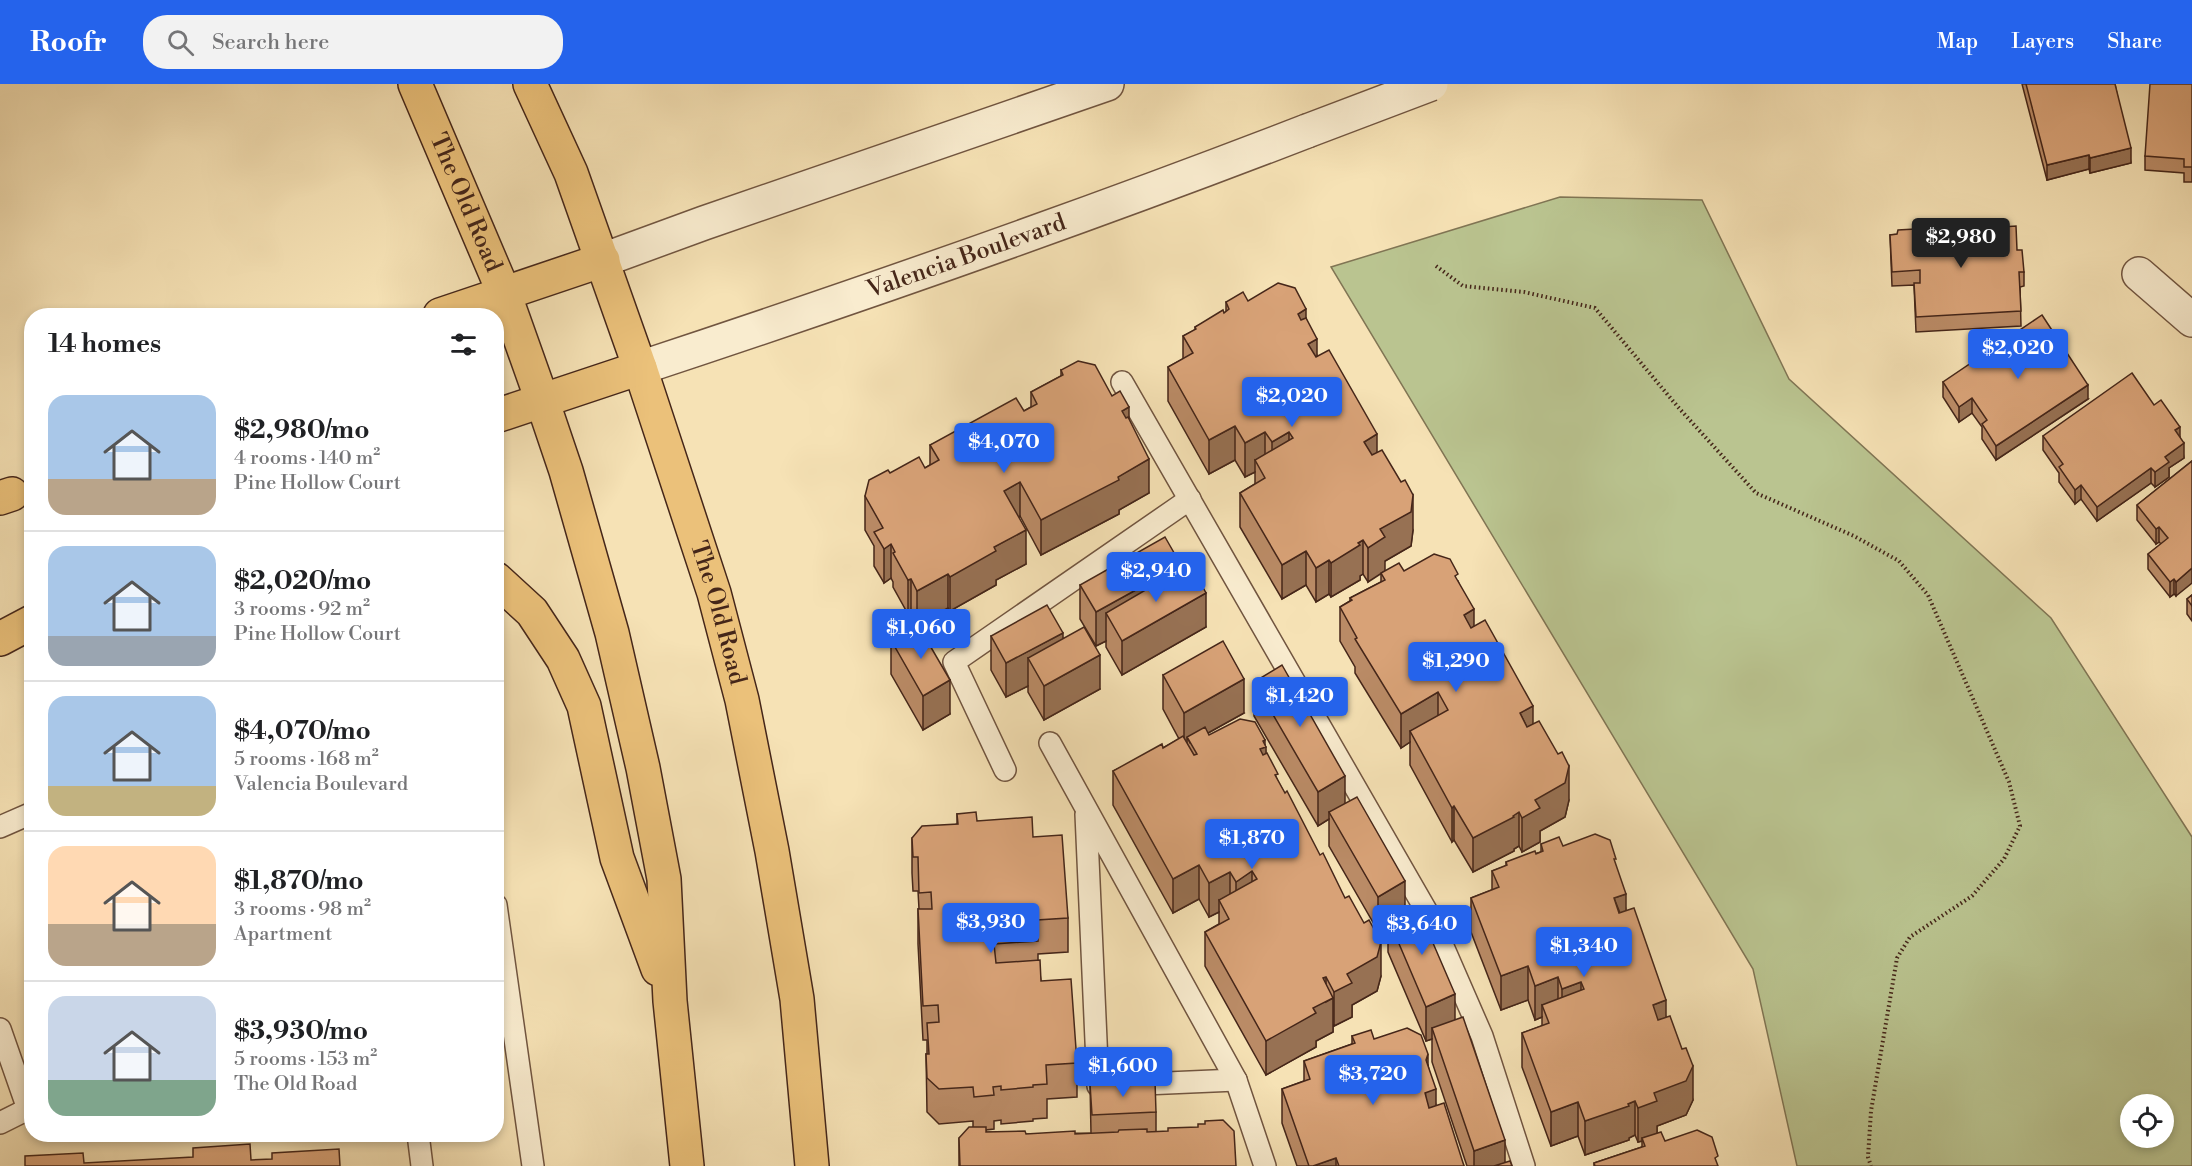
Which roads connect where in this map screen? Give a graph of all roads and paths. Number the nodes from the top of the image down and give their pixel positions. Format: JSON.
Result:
{"nodes":[{"id":1,"x":415,"y":84,"type":"edge"},
{"id":2,"x":530,"y":84,"type":"edge"},
{"id":3,"x":1107,"y":84,"type":"edge"},
{"id":4,"x":1431,"y":84,"type":"edge"},
{"id":5,"x":603,"y":260,"type":"junction"},
{"id":6,"x":1436,"y":266,"type":"dead end"},
{"id":7,"x":2139,"y":274,"type":"dead end"},
{"id":8,"x":504,"y":293,"type":"junction"},
{"id":9,"x":460,"y":308,"type":"edge"},
{"id":10,"x":2192,"y":320,"type":"edge"},
{"id":11,"x":640,"y":368,"type":"junction"},
{"id":12,"x":1122,"y":382,"type":"dead end"},
{"id":13,"x":542,"y":400,"type":"junction"},
{"id":14,"x":504,"y":413,"type":"edge"},
{"id":15,"x":1190,"y":499,"type":"junction"},
{"id":16,"x":504,"y":586,"type":"edge"},
{"id":17,"x":24,"y":626,"type":"edge"},
{"id":18,"x":0,"y":639,"type":"edge"},
{"id":19,"x":1050,"y":743,"type":"dead end"},
{"id":20,"x":1005,"y":770,"type":"dead end"},
{"id":21,"x":1086,"y":808,"type":"junction"},
{"id":22,"x":24,"y":816,"type":"edge"},
{"id":23,"x":0,"y":827,"type":"edge"},
{"id":24,"x":504,"y":961,"type":"edge"},
{"id":25,"x":670,"y":1001,"type":"junction"},
{"id":26,"x":0,"y":1029,"type":"edge"},
{"id":27,"x":1236,"y":1080,"type":"junction"},
{"id":28,"x":24,"y":1093,"type":"edge"},
{"id":29,"x":24,"y":1112,"type":"edge"},
{"id":30,"x":0,"y":1123,"type":"edge"},
{"id":31,"x":419,"y":1142,"type":"edge"},
{"id":32,"x":422,"y":1166,"type":"edge"},
{"id":33,"x":533,"y":1166,"type":"edge"},
{"id":34,"x":687,"y":1166,"type":"edge"},
{"id":35,"x":812,"y":1166,"type":"edge"},
{"id":36,"x":1265,"y":1166,"type":"edge"},
{"id":37,"x":1524,"y":1166,"type":"edge"},
{"id":38,"x":1870,"y":1166,"type":"edge"}],
"edges":[{"from":1,"to":8,"type":"main road","name":"The Old Road"},
{"from":2,"to":5,"type":"main road","name":"The Old Road"},
{"from":3,"to":5,"type":"street"},
{"from":4,"to":11,"type":"street","name":"Valencia Boulevard","bridge":true},
{"from":5,"to":8,"type":"main road"},
{"from":5,"to":11,"type":"main road","name":"The Old Road"},
{"from":6,"to":38,"type":"path"},
{"from":7,"to":10,"type":"street"},
{"from":8,"to":9,"type":"main road"},
{"from":8,"to":13,"type":"main road","name":"The Old Road"},
{"from":11,"to":13,"type":"main road","name":"Valencia Boulevard"},
{"from":11,"to":35,"type":"main road","name":"The Old Road"},
{"from":12,"to":15,"type":"lane"},
{"from":13,"to":14,"type":"main road","name":"Valencia Boulevard"},
{"from":13,"to":25,"type":"main road","name":"The Old Road"},
{"from":15,"to":20,"type":"lane"},
{"from":15,"to":37,"type":"lane"},
{"from":16,"to":25,"type":"main road"},
{"from":17,"to":18,"type":"main road"},
{"from":19,"to":21,"type":"lane"},
{"from":21,"to":27,"type":"lane"},
{"from":21,"to":27,"type":"lane"},
{"from":22,"to":23,"type":"lane"},
{"from":24,"to":33,"type":"lane"},
{"from":25,"to":34,"type":"main road","name":"The Old Road"},
{"from":26,"to":28,"type":"lane"},
{"from":27,"to":36,"type":"lane"},
{"from":29,"to":30,"type":"lane"},
{"from":31,"to":32,"type":"lane"}]}
